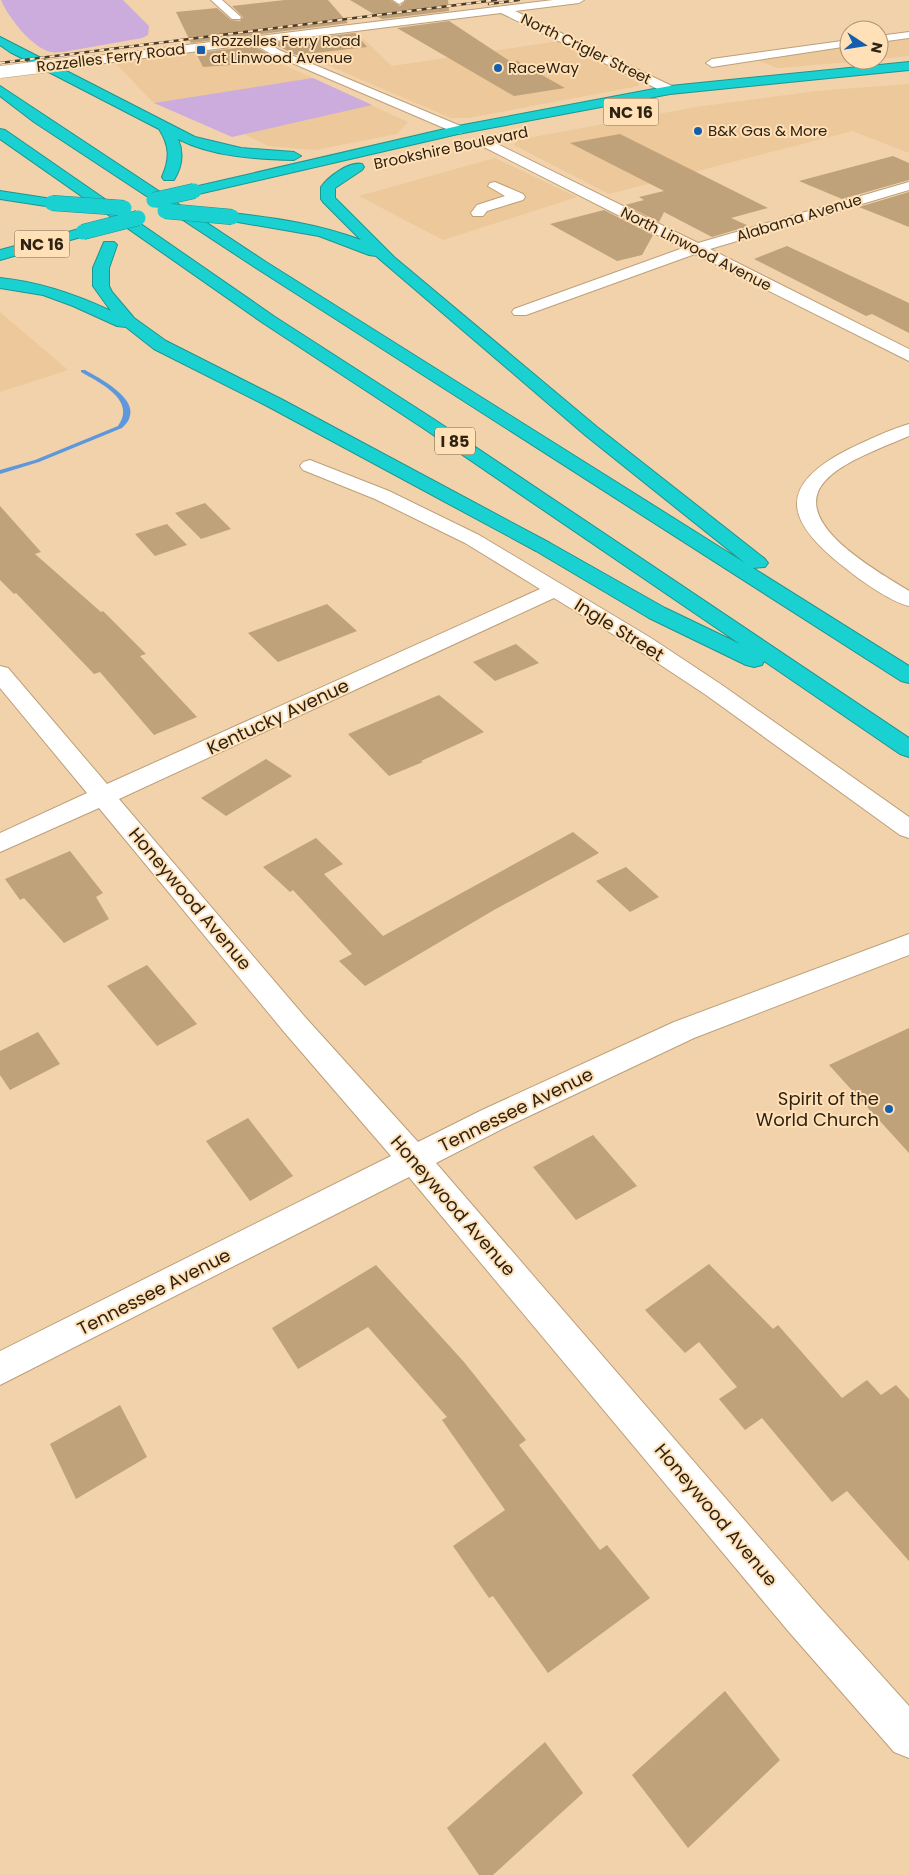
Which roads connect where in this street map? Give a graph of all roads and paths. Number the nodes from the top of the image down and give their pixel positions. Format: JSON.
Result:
{"nodes":[{"id":1,"x":216,"y":0,"type":"edge"},
{"id":2,"x":579,"y":0,"type":"edge"},
{"id":3,"x":502,"y":9,"type":"junction"},
{"id":4,"x":236,"y":17,"type":"dead end"},
{"id":5,"x":909,"y":35,"type":"edge"},
{"id":6,"x":889,"y":38,"type":"edge"},
{"id":7,"x":0,"y":40,"type":"edge"},
{"id":8,"x":256,"y":40,"type":"junction"},
{"id":9,"x":839,"y":44,"type":"edge"},
{"id":10,"x":712,"y":63,"type":"dead end"},
{"id":11,"x":909,"y":66,"type":"edge"},
{"id":12,"x":845,"y":71,"type":"junction"},
{"id":13,"x":0,"y":72,"type":"edge"},
{"id":14,"x":909,"y":77,"type":"edge"},
{"id":15,"x":0,"y":90,"type":"edge"},
{"id":16,"x":670,"y":90,"type":"junction"},
{"id":17,"x":164,"y":127,"type":"junction"},
{"id":18,"x":458,"y":130,"type":"junction"},
{"id":19,"x":0,"y":133,"type":"edge"},
{"id":20,"x":500,"y":137,"type":"dead end"},
{"id":21,"x":478,"y":142,"type":"joint"},
{"id":22,"x":338,"y":156,"type":"junction"},
{"id":23,"x":494,"y":180,"type":"dead end"},
{"id":24,"x":909,"y":186,"type":"edge"},
{"id":25,"x":0,"y":195,"type":"edge"},
{"id":26,"x":124,"y":208,"type":"junction"},
{"id":27,"x":146,"y":209,"type":"junction"},
{"id":28,"x":165,"y":211,"type":"junction"},
{"id":29,"x":478,"y":214,"type":"dead end"},
{"id":30,"x":0,"y":241,"type":"edge"},
{"id":31,"x":697,"y":249,"type":"junction"},
{"id":32,"x":0,"y":255,"type":"edge"},
{"id":33,"x":389,"y":260,"type":"junction"},
{"id":34,"x":0,"y":283,"type":"edge"},
{"id":35,"x":520,"y":312,"type":"dead end"},
{"id":36,"x":138,"y":330,"type":"junction"},
{"id":37,"x":909,"y":356,"type":"edge"},
{"id":38,"x":909,"y":430,"type":"edge"},
{"id":39,"x":310,"y":466,"type":"dead end"},
{"id":40,"x":555,"y":590,"type":"junction"},
{"id":41,"x":909,"y":600,"type":"edge"},
{"id":42,"x":880,"y":659,"type":"junction"},
{"id":43,"x":0,"y":673,"type":"edge"},
{"id":44,"x":909,"y":676,"type":"edge"},
{"id":45,"x":837,"y":700,"type":"junction"},
{"id":46,"x":909,"y":749,"type":"edge"},
{"id":47,"x":103,"y":796,"type":"junction"},
{"id":48,"x":909,"y":829,"type":"edge"},
{"id":49,"x":0,"y":843,"type":"edge"},
{"id":50,"x":909,"y":944,"type":"edge"},
{"id":51,"x":414,"y":1160,"type":"junction"},
{"id":52,"x":0,"y":1369,"type":"edge"},
{"id":53,"x":909,"y":1737,"type":"edge"}],
"edges":[{"from":1,"to":4,"type":"street"},
{"from":2,"to":3,"type":"street","name":"Rozzelles Ferry Road"},
{"from":3,"to":8,"type":"street","name":"Rozzelles Ferry Road"},
{"from":3,"to":16,"type":"street","name":"North Crigler Street"},
{"from":5,"to":6,"type":"street"},
{"from":7,"to":17,"type":"highway"},
{"from":8,"to":13,"type":"street","name":"Rozzelles Ferry Road","bridge":true},
{"from":8,"to":18,"type":"street"},
{"from":9,"to":10,"type":"street"},
{"from":11,"to":12,"type":"highway","name":"Brookshire Boulevard","number":"NC 16"},
{"from":12,"to":14,"type":"highway"},
{"from":12,"to":16,"type":"highway","name":"Brookshire Boulevard","number":"NC 16"},
{"from":15,"to":42,"type":"highway","number":"I 85"},
{"from":16,"to":18,"type":"highway","name":"Brookshire Boulevard","number":"NC 16"},
{"from":17,"to":22,"type":"highway"},
{"from":17,"to":27,"type":"highway"},
{"from":18,"to":22,"type":"highway","name":"Brookshire Boulevard","number":"NC 16"},
{"from":19,"to":45,"type":"highway","number":"I 85"},
{"from":20,"to":21,"type":"highway","name":"Brookshire Boulevard"},
{"from":21,"to":31,"type":"street","name":"North Linwood Avenue"},
{"from":22,"to":27,"type":"highway","name":"Brookshire Boulevard","number":"NC 16","bridge":true},
{"from":23,"to":29,"type":"street"},
{"from":24,"to":31,"type":"street","name":"Alabama Avenue"},
{"from":25,"to":26,"type":"highway","bridge":true},
{"from":26,"to":27,"type":"highway"},
{"from":26,"to":30,"type":"highway","number":"NC 16","bridge":true},
{"from":27,"to":28,"type":"highway","name":"Brookshire Boulevard","number":"NC 16"},
{"from":27,"to":32,"type":"highway","name":"Brookshire Boulevard","number":"NC 16","bridge":true},
{"from":27,"to":36,"type":"highway"},
{"from":28,"to":33,"type":"highway","bridge":true},
{"from":28,"to":33,"type":"highway","name":"Brookshire Boulevard","number":"NC 16"},
{"from":31,"to":35,"type":"street","name":"Alabama Avenue"},
{"from":31,"to":37,"type":"street","name":"North Linwood Avenue"},
{"from":33,"to":42,"type":"highway"},
{"from":34,"to":36,"type":"highway"},
{"from":36,"to":45,"type":"highway"},
{"from":38,"to":41,"type":"street"},
{"from":39,"to":40,"type":"street","name":"Ingle Street"},
{"from":40,"to":47,"type":"street","name":"Kentucky Avenue"},
{"from":40,"to":48,"type":"street","name":"Ingle Street"},
{"from":42,"to":44,"type":"highway","number":"I 85"},
{"from":43,"to":47,"type":"street","name":"Honeywood Avenue"},
{"from":45,"to":46,"type":"highway","number":"I 85"},
{"from":47,"to":49,"type":"street","name":"Kentucky Avenue"},
{"from":47,"to":51,"type":"street","name":"Honeywood Avenue"},
{"from":50,"to":51,"type":"street","name":"Tennessee Avenue"},
{"from":51,"to":52,"type":"street","name":"Tennessee Avenue"},
{"from":51,"to":53,"type":"street","name":"Honeywood Avenue"}]}
